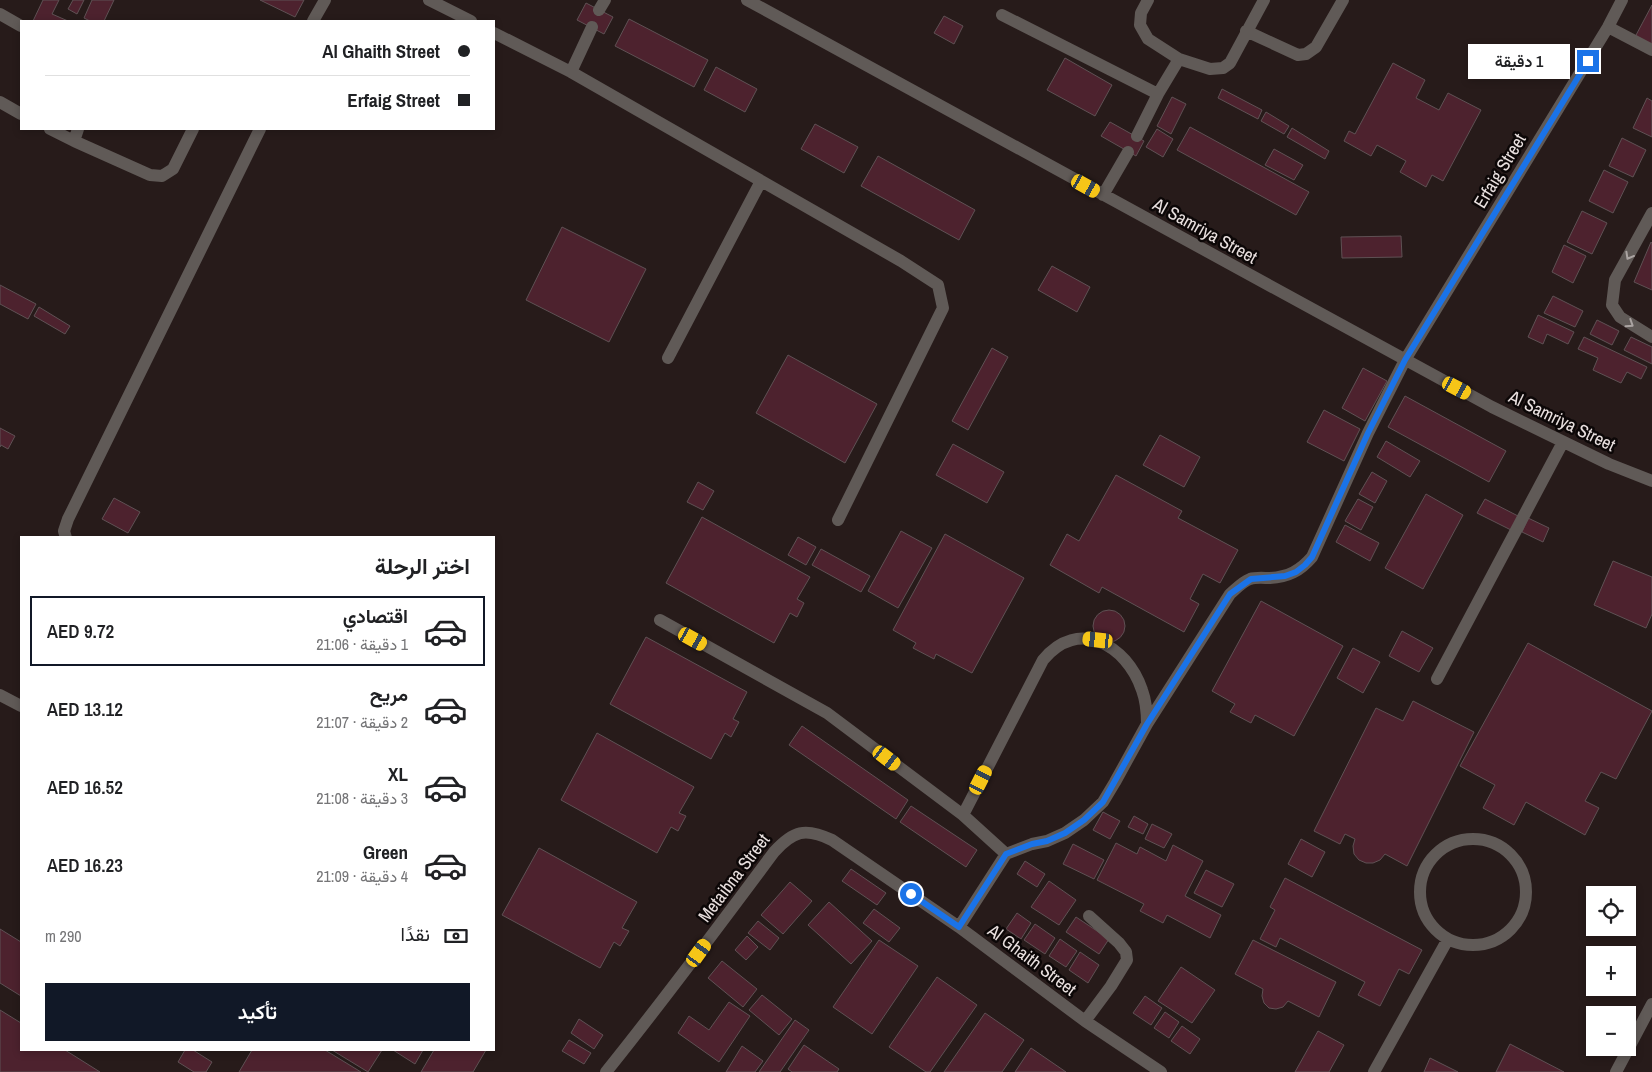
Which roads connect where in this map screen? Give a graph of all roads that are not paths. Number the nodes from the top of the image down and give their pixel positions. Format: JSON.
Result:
{"nodes":[{"id":1,"x":325,"y":0,"type":"edge"},
{"id":2,"x":429,"y":0,"type":"edge"},
{"id":3,"x":1148,"y":0,"type":"edge"},
{"id":4,"x":1264,"y":0,"type":"edge"},
{"id":5,"x":1343,"y":0,"type":"edge"},
{"id":6,"x":1622,"y":0,"type":"edge"},
{"id":7,"x":751,"y":1,"type":"edge"},
{"id":8,"x":0,"y":14,"type":"edge"},
{"id":9,"x":1002,"y":15,"type":"dead end"},
{"id":10,"x":314,"y":20,"type":"edge"},
{"id":11,"x":469,"y":20,"type":"edge"},
{"id":12,"x":20,"y":25,"type":"edge"},
{"id":13,"x":592,"y":27,"type":"dead end"},
{"id":14,"x":1608,"y":28,"type":"junction"},
{"id":15,"x":1246,"y":31,"type":"junction"},
{"id":16,"x":495,"y":34,"type":"edge"},
{"id":17,"x":1652,"y":50,"type":"edge"},
{"id":18,"x":1179,"y":59,"type":"junction"},
{"id":19,"x":571,"y":72,"type":"junction"},
{"id":20,"x":1158,"y":94,"type":"junction"},
{"id":21,"x":0,"y":102,"type":"edge"},
{"id":22,"x":20,"y":113,"type":"edge"},
{"id":23,"x":52,"y":130,"type":"edge"},
{"id":24,"x":78,"y":130,"type":"edge"},
{"id":25,"x":192,"y":130,"type":"edge"},
{"id":26,"x":260,"y":130,"type":"edge"},
{"id":27,"x":1136,"y":136,"type":"dead end"},
{"id":28,"x":74,"y":142,"type":"junction"},
{"id":29,"x":1128,"y":152,"type":"dead end"},
{"id":30,"x":761,"y":181,"type":"junction"},
{"id":31,"x":1103,"y":195,"type":"junction"},
{"id":32,"x":1652,"y":213,"type":"edge"},
{"id":33,"x":1652,"y":337,"type":"edge"},
{"id":34,"x":668,"y":358,"type":"dead end"},
{"id":35,"x":1405,"y":360,"type":"junction"},
{"id":36,"x":1563,"y":442,"type":"junction"},
{"id":37,"x":1652,"y":482,"type":"edge"},
{"id":38,"x":838,"y":520,"type":"dead end"},
{"id":39,"x":65,"y":536,"type":"edge"},
{"id":40,"x":660,"y":620,"type":"dead end"},
{"id":41,"x":1437,"y":679,"type":"dead end"},
{"id":42,"x":0,"y":695,"type":"edge"},
{"id":43,"x":20,"y":705,"type":"edge"},
{"id":44,"x":1147,"y":724,"type":"junction"},
{"id":45,"x":963,"y":815,"type":"junction"},
{"id":46,"x":804,"y":832,"type":"joint"},
{"id":47,"x":1006,"y":854,"type":"junction"},
{"id":48,"x":1089,"y":916,"type":"dead end"},
{"id":49,"x":959,"y":927,"type":"junction"},
{"id":50,"x":1448,"y":939,"type":"junction"},
{"id":51,"x":1652,"y":1004,"type":"edge"},
{"id":52,"x":1085,"y":1021,"type":"junction"},
{"id":53,"x":610,"y":1071,"type":"edge"},
{"id":54,"x":1162,"y":1072,"type":"edge"},
{"id":55,"x":1374,"y":1072,"type":"edge"},
{"id":56,"x":1616,"y":1072,"type":"edge"}],
"edges":[{"from":1,"to":10,"type":"street"},
{"from":2,"to":11,"type":"street"},
{"from":3,"to":18,"type":"street"},
{"from":4,"to":15,"type":"street"},
{"from":5,"to":15,"type":"street"},
{"from":6,"to":14,"type":"street","name":"Erfaig Street"},
{"from":7,"to":31,"type":"street","name":"Al Samriya Street"},
{"from":8,"to":12,"type":"street"},
{"from":9,"to":20,"type":"street"},
{"from":13,"to":19,"type":"street"},
{"from":14,"to":17,"type":"street"},
{"from":14,"to":35,"type":"street","name":"Erfaig Street"},
{"from":15,"to":18,"type":"street"},
{"from":16,"to":19,"type":"street"},
{"from":18,"to":20,"type":"street"},
{"from":19,"to":30,"type":"street"},
{"from":20,"to":27,"type":"street"},
{"from":21,"to":22,"type":"street"},
{"from":23,"to":28,"type":"street"},
{"from":24,"to":28,"type":"street"},
{"from":25,"to":28,"type":"street"},
{"from":26,"to":39,"type":"street"},
{"from":29,"to":31,"type":"street"},
{"from":30,"to":34,"type":"street"},
{"from":30,"to":38,"type":"street"},
{"from":31,"to":35,"type":"street","name":"Al Samriya Street"},
{"from":32,"to":33,"type":"street","one_way":true},
{"from":35,"to":36,"type":"street","name":"Al Samriya Street"},
{"from":35,"to":44,"type":"street","name":"Erfaig Street"},
{"from":36,"to":37,"type":"street","name":"Al Samriya Street"},
{"from":36,"to":41,"type":"street"},
{"from":40,"to":45,"type":"street"},
{"from":42,"to":43,"type":"street"},
{"from":44,"to":45,"type":"street"},
{"from":44,"to":47,"type":"street","name":"Erfaig Street"},
{"from":45,"to":47,"type":"street"},
{"from":46,"to":49,"type":"street","name":"Al Ghaith Street"},
{"from":46,"to":53,"type":"street","name":"Metaibna Street"},
{"from":47,"to":49,"type":"street"},
{"from":48,"to":52,"type":"street"},
{"from":49,"to":52,"type":"street","name":"Al Ghaith Street"},
{"from":50,"to":50,"type":"street"},
{"from":50,"to":55,"type":"street"},
{"from":51,"to":56,"type":"street"},
{"from":52,"to":54,"type":"street","name":"Al Ghaith Street"}]}
